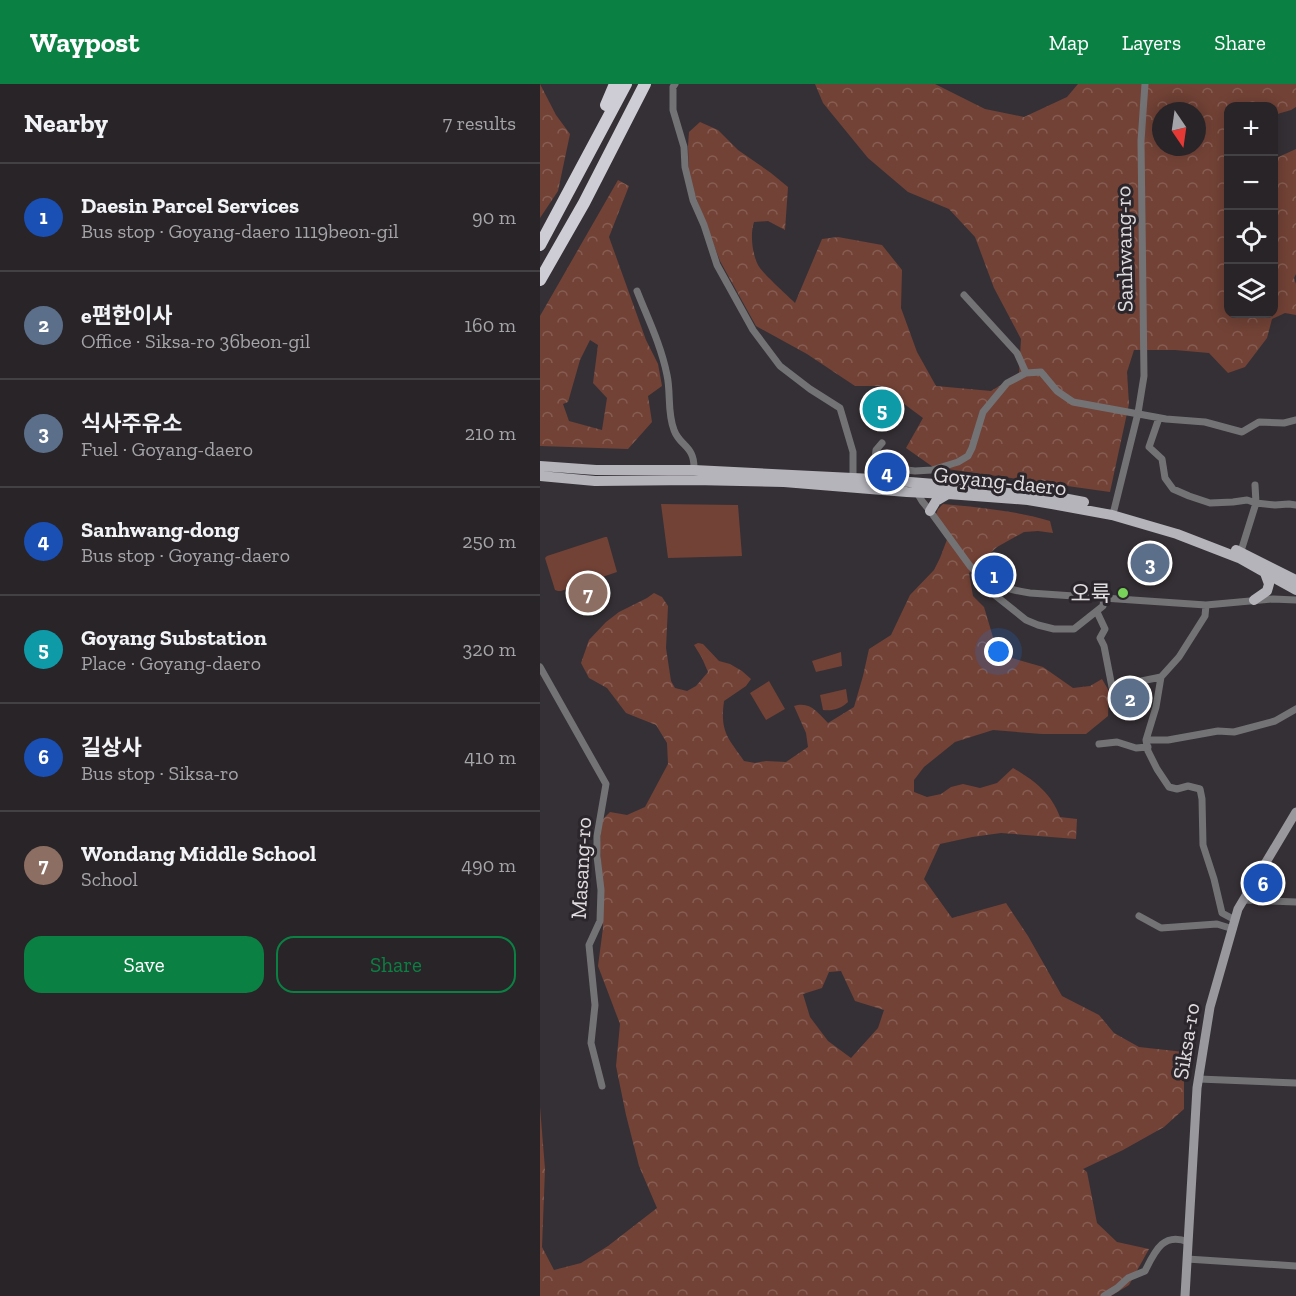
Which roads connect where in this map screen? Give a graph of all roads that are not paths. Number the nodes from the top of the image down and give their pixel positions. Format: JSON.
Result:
{"nodes":[{"id":1,"x":615,"y":84,"type":"edge"},
{"id":2,"x":626,"y":84,"type":"edge"},
{"id":3,"x":645,"y":84,"type":"edge"},
{"id":4,"x":675,"y":84,"type":"edge"},
{"id":5,"x":1145,"y":84,"type":"edge"},
{"id":6,"x":565,"y":198,"type":"junction"},
{"id":7,"x":540,"y":245,"type":"edge"},
{"id":8,"x":540,"y":279,"type":"edge"},
{"id":9,"x":638,"y":291,"type":"dead end"},
{"id":10,"x":964,"y":295,"type":"dead end"},
{"id":11,"x":1026,"y":373,"type":"junction"},
{"id":12,"x":1138,"y":413,"type":"junction"},
{"id":13,"x":1160,"y":418,"type":"junction"},
{"id":14,"x":1296,"y":420,"type":"edge"},
{"id":15,"x":882,"y":443,"type":"dead end"},
{"id":16,"x":540,"y":466,"type":"edge"},
{"id":17,"x":874,"y":466,"type":"junction"},
{"id":18,"x":694,"y":470,"type":"junction"},
{"id":19,"x":540,"y":476,"type":"edge"},
{"id":20,"x":853,"y":478,"type":"junction"},
{"id":21,"x":873,"y":479,"type":"junction"},
{"id":22,"x":1255,"y":485,"type":"dead end"},
{"id":23,"x":915,"y":487,"type":"junction"},
{"id":24,"x":948,"y":494,"type":"junction"},
{"id":25,"x":1256,"y":503,"type":"junction"},
{"id":26,"x":1296,"y":505,"type":"edge"},
{"id":27,"x":1114,"y":510,"type":"junction"},
{"id":28,"x":930,"y":511,"type":"junction"},
{"id":29,"x":1241,"y":551,"type":"junction"},
{"id":30,"x":977,"y":573,"type":"junction"},
{"id":31,"x":1265,"y":573,"type":"junction"},
{"id":32,"x":1296,"y":580,"type":"edge"},
{"id":33,"x":1296,"y":590,"type":"edge"},
{"id":34,"x":1104,"y":598,"type":"junction"},
{"id":35,"x":1254,"y":600,"type":"junction"},
{"id":36,"x":1296,"y":600,"type":"edge"},
{"id":37,"x":1206,"y":605,"type":"junction"},
{"id":38,"x":1097,"y":612,"type":"junction"},
{"id":39,"x":540,"y":667,"type":"edge"},
{"id":40,"x":1161,"y":677,"type":"junction"},
{"id":41,"x":1296,"y":709,"type":"edge"},
{"id":42,"x":1147,"y":743,"type":"junction"},
{"id":43,"x":1099,"y":744,"type":"dead end"},
{"id":44,"x":1296,"y":812,"type":"edge"},
{"id":45,"x":1244,"y":900,"type":"junction"},
{"id":46,"x":1296,"y":902,"type":"edge"},
{"id":47,"x":1139,"y":916,"type":"dead end"},
{"id":48,"x":1234,"y":924,"type":"junction"},
{"id":49,"x":1199,"y":1079,"type":"junction"},
{"id":50,"x":1296,"y":1083,"type":"edge"},
{"id":51,"x":602,"y":1086,"type":"dead end"},
{"id":52,"x":1188,"y":1242,"type":"junction"},
{"id":53,"x":1187,"y":1259,"type":"junction"},
{"id":54,"x":1296,"y":1266,"type":"edge"},
{"id":55,"x":1104,"y":1296,"type":"edge"},
{"id":56,"x":1185,"y":1296,"type":"edge"}],
"edges":[{"from":1,"to":6,"type":"highway"},
{"from":2,"to":6,"type":"highway"},
{"from":3,"to":8,"type":"highway"},
{"from":4,"to":20,"type":"street"},
{"from":5,"to":12,"type":"street","name":"Sanhwang-ro"},
{"from":6,"to":7,"type":"highway"},
{"from":9,"to":18,"type":"street"},
{"from":10,"to":11,"type":"street"},
{"from":11,"to":12,"type":"street"},
{"from":11,"to":17,"type":"street","name":"Goyang-daero"},
{"from":12,"to":13,"type":"street"},
{"from":12,"to":27,"type":"street","name":"Sanhwang-ro"},
{"from":13,"to":14,"type":"street"},
{"from":13,"to":25,"type":"street"},
{"from":15,"to":17,"type":"street"},
{"from":16,"to":18,"type":"main road","name":"Goyang-daero"},
{"from":17,"to":21,"type":"street"},
{"from":18,"to":20,"type":"main road","name":"Goyang-daero"},
{"from":19,"to":23,"type":"main road","name":"Goyang-daero"},
{"from":20,"to":21,"type":"main road","name":"Goyang-daero"},
{"from":21,"to":23,"type":"main road","name":"Goyang-daero"},
{"from":22,"to":25,"type":"street"},
{"from":23,"to":24,"type":"main road","name":"Goyang-daero"},
{"from":23,"to":27,"type":"main road","name":"Goyang-daero"},
{"from":23,"to":28,"type":"street"},
{"from":24,"to":28,"type":"main road"},
{"from":24,"to":31,"type":"main road","name":"Goyang-daero"},
{"from":25,"to":26,"type":"street"},
{"from":25,"to":29,"type":"street"},
{"from":27,"to":29,"type":"main road","name":"Goyang-daero"},
{"from":28,"to":30,"type":"street"},
{"from":29,"to":32,"type":"main road","name":"Goyang-daero"},
{"from":30,"to":34,"type":"street"},
{"from":30,"to":38,"type":"street"},
{"from":31,"to":33,"type":"main road","name":"Goyang-daero"},
{"from":31,"to":35,"type":"main road"},
{"from":34,"to":37,"type":"street"},
{"from":34,"to":38,"type":"street"},
{"from":35,"to":36,"type":"street"},
{"from":35,"to":37,"type":"street"},
{"from":37,"to":40,"type":"street"},
{"from":38,"to":40,"type":"street"},
{"from":39,"to":51,"type":"street","name":"Masang-ro"},
{"from":40,"to":42,"type":"street"},
{"from":41,"to":42,"type":"street"},
{"from":42,"to":43,"type":"street"},
{"from":42,"to":48,"type":"street"},
{"from":44,"to":45,"type":"street","name":"Siksa-ro"},
{"from":45,"to":46,"type":"street"},
{"from":45,"to":48,"type":"street","name":"Siksa-ro"},
{"from":47,"to":48,"type":"street"},
{"from":48,"to":49,"type":"street","name":"Siksa-ro"},
{"from":49,"to":50,"type":"street"},
{"from":49,"to":52,"type":"street","name":"Siksa-ro"},
{"from":52,"to":53,"type":"street","name":"Siksa-ro"},
{"from":52,"to":55,"type":"street"},
{"from":53,"to":54,"type":"street"},
{"from":53,"to":56,"type":"street","name":"Siksa-ro"}]}
